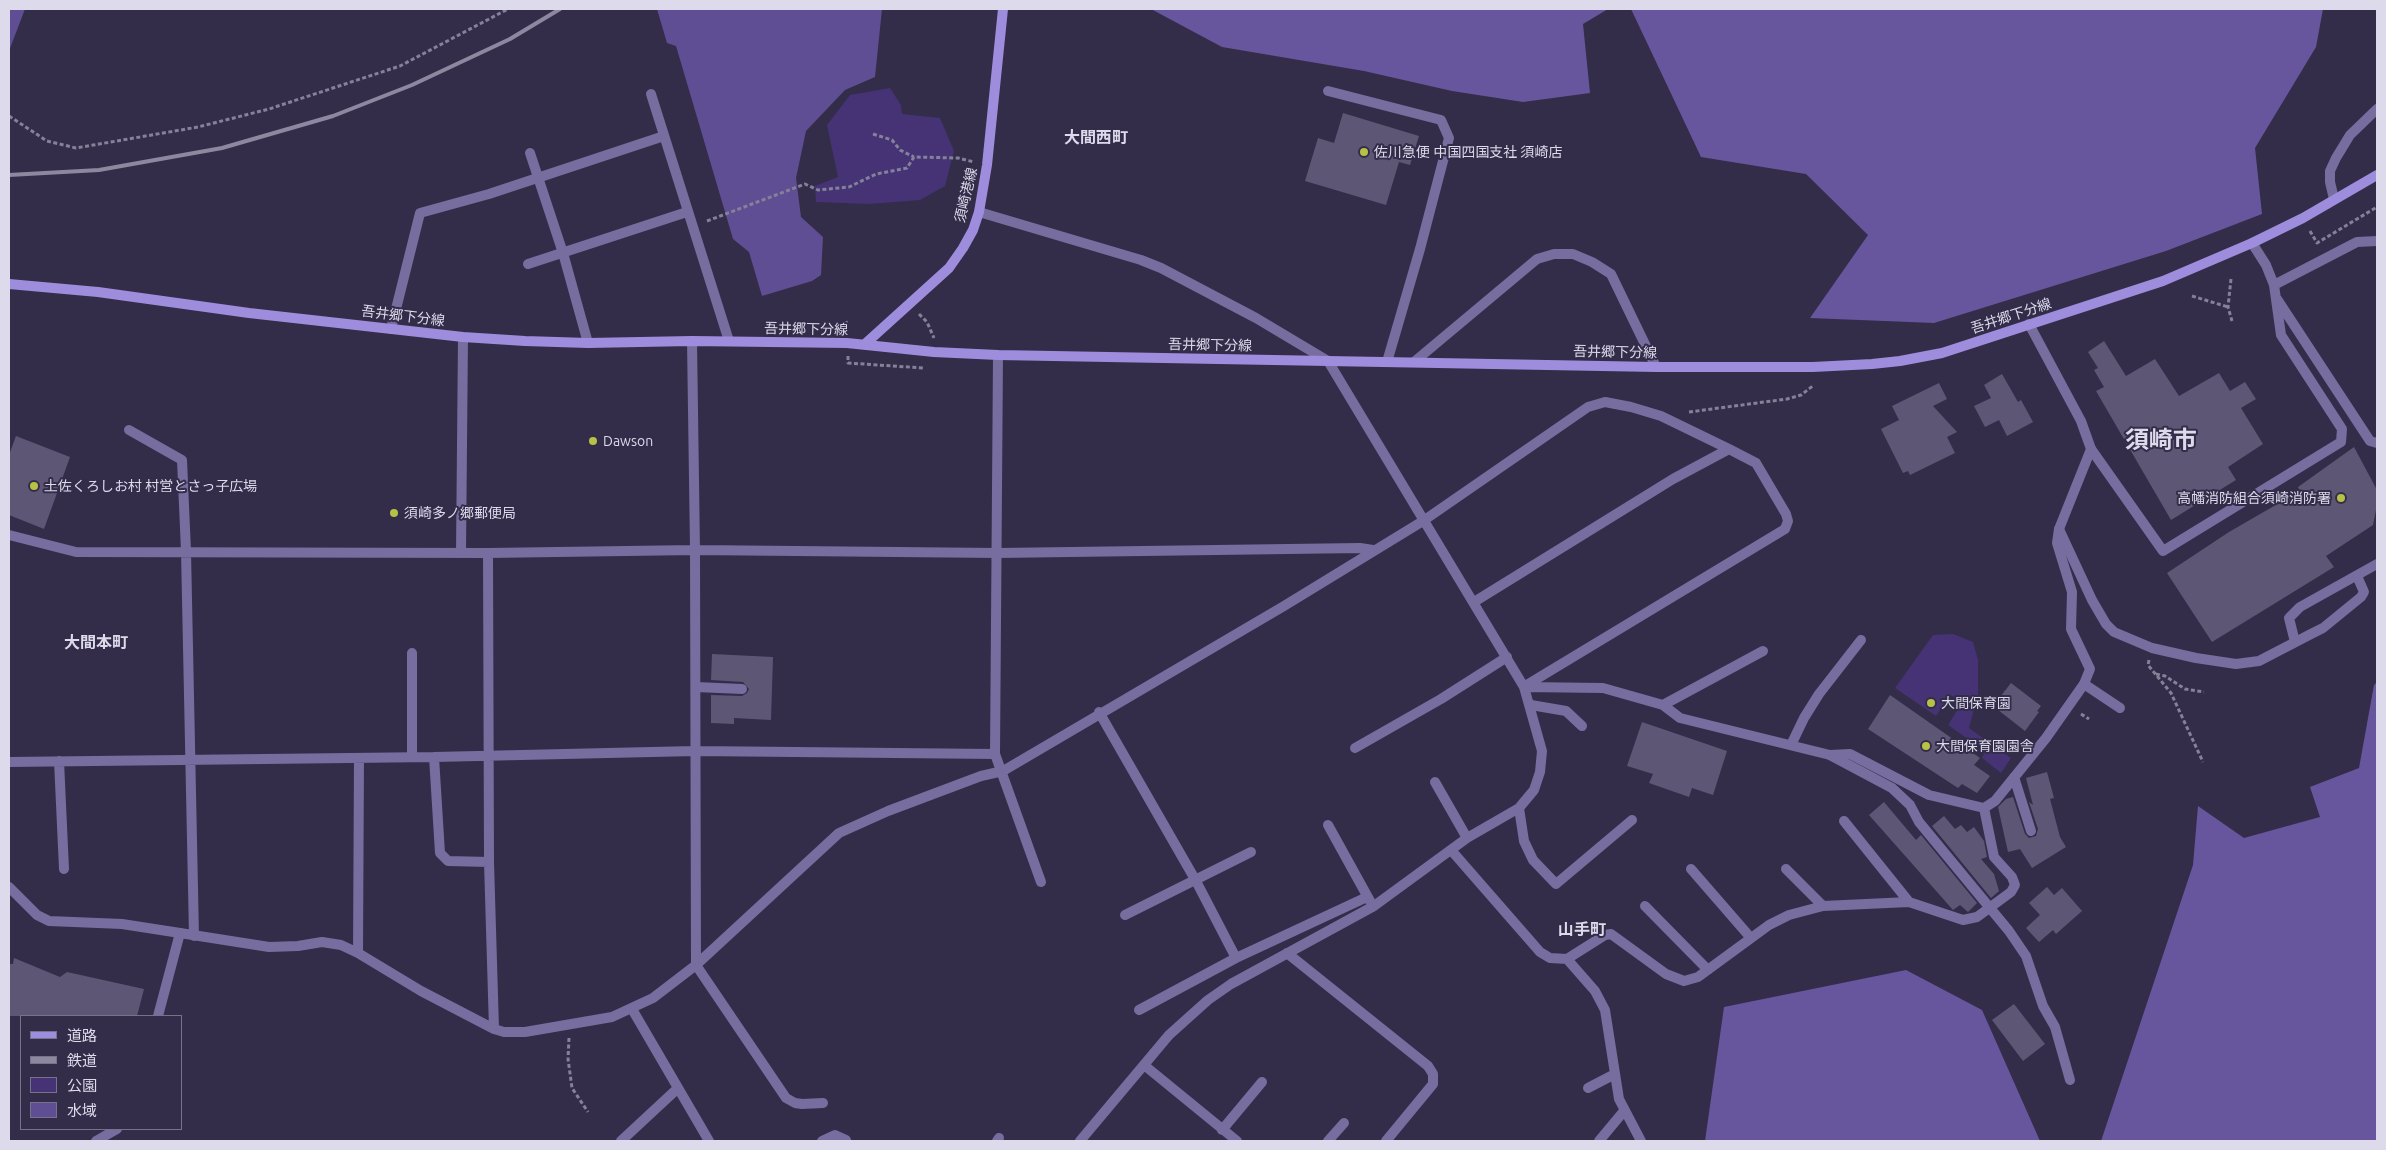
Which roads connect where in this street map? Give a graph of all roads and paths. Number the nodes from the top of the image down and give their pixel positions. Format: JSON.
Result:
{"nodes":[{"id":1,"x":508,"y":9,"type":"edge"},
{"id":2,"x":1003,"y":9,"type":"edge"},
{"id":3,"x":1328,"y":91,"type":"dead end"},
{"id":4,"x":651,"y":94,"type":"dead end"},
{"id":5,"x":2377,"y":109,"type":"edge"},
{"id":6,"x":9,"y":116,"type":"edge"},
{"id":7,"x":873,"y":134,"type":"dead end"},
{"id":8,"x":664,"y":136,"type":"junction"},
{"id":9,"x":530,"y":153,"type":"dead end"},
{"id":10,"x":914,"y":157,"type":"junction"},
{"id":11,"x":987,"y":165,"type":"junction"},
{"id":12,"x":2377,"y":175,"type":"edge"},
{"id":13,"x":539,"y":176,"type":"junction"},
{"id":14,"x":2334,"y":199,"type":"junction"},
{"id":15,"x":2377,"y":206,"type":"edge"},
{"id":16,"x":687,"y":212,"type":"junction"},
{"id":17,"x":979,"y":212,"type":"junction"},
{"id":18,"x":700,"y":223,"type":"dead end"},
{"id":19,"x":2310,"y":231,"type":"dead end"},
{"id":20,"x":2377,"y":241,"type":"edge"},
{"id":21,"x":2252,"y":243,"type":"junction"},
{"id":22,"x":563,"y":253,"type":"junction"},
{"id":23,"x":528,"y":264,"type":"dead end"},
{"id":24,"x":2231,"y":279,"type":"dead end"},
{"id":25,"x":9,"y":284,"type":"edge"},
{"id":26,"x":2274,"y":285,"type":"junction"},
{"id":27,"x":2192,"y":296,"type":"dead end"},
{"id":28,"x":2276,"y":298,"type":"junction"},
{"id":29,"x":2228,"y":307,"type":"junction"},
{"id":30,"x":917,"y":312,"type":"dead end"},
{"id":31,"x":2232,"y":321,"type":"dead end"},
{"id":32,"x":2029,"y":324,"type":"junction"},
{"id":33,"x":390,"y":329,"type":"junction"},
{"id":34,"x":464,"y":337,"type":"junction"},
{"id":35,"x":934,"y":338,"type":"dead end"},
{"id":36,"x":692,"y":341,"type":"junction"},
{"id":37,"x":729,"y":341,"type":"junction"},
{"id":38,"x":588,"y":343,"type":"junction"},
{"id":39,"x":865,"y":344,"type":"junction"},
{"id":40,"x":998,"y":355,"type":"junction"},
{"id":41,"x":1328,"y":361,"type":"junction"},
{"id":42,"x":848,"y":362,"type":"dead end"},
{"id":43,"x":1387,"y":362,"type":"junction"},
{"id":44,"x":1414,"y":362,"type":"junction"},
{"id":45,"x":1656,"y":367,"type":"junction"},
{"id":46,"x":925,"y":368,"type":"dead end"},
{"id":47,"x":1814,"y":384,"type":"dead end"},
{"id":48,"x":1661,"y":416,"type":"junction"},
{"id":49,"x":129,"y":430,"type":"dead end"},
{"id":50,"x":2377,"y":443,"type":"edge"},
{"id":51,"x":1729,"y":449,"type":"junction"},
{"id":52,"x":2091,"y":449,"type":"junction"},
{"id":53,"x":1423,"y":521,"type":"junction"},
{"id":54,"x":2059,"y":529,"type":"junction"},
{"id":55,"x":9,"y":535,"type":"edge"},
{"id":56,"x":695,"y":550,"type":"junction"},
{"id":57,"x":1373,"y":550,"type":"junction"},
{"id":58,"x":186,"y":552,"type":"junction"},
{"id":59,"x":461,"y":552,"type":"junction"},
{"id":60,"x":488,"y":553,"type":"junction"},
{"id":61,"x":998,"y":553,"type":"junction"},
{"id":62,"x":2377,"y":564,"type":"edge"},
{"id":63,"x":2357,"y":576,"type":"junction"},
{"id":64,"x":1474,"y":602,"type":"junction"},
{"id":65,"x":1861,"y":640,"type":"dead end"},
{"id":66,"x":2295,"y":642,"type":"junction"},
{"id":67,"x":2152,"y":648,"type":"junction"},
{"id":68,"x":1762,"y":651,"type":"dead end"},
{"id":69,"x":412,"y":653,"type":"dead end"},
{"id":70,"x":1507,"y":658,"type":"junction"},
{"id":71,"x":2156,"y":674,"type":"junction"},
{"id":72,"x":2084,"y":684,"type":"junction"},
{"id":73,"x":696,"y":687,"type":"junction"},
{"id":74,"x":1524,"y":687,"type":"junction"},
{"id":75,"x":742,"y":689,"type":"dead end"},
{"id":76,"x":2204,"y":692,"type":"dead end"},
{"id":77,"x":1531,"y":705,"type":"junction"},
{"id":78,"x":1663,"y":705,"type":"junction"},
{"id":79,"x":2120,"y":708,"type":"dead end"},
{"id":80,"x":1099,"y":712,"type":"junction"},
{"id":81,"x":1582,"y":726,"type":"dead end"},
{"id":82,"x":1791,"y":745,"type":"junction"},
{"id":83,"x":1356,"y":748,"type":"dead end"},
{"id":84,"x":695,"y":751,"type":"junction"},
{"id":85,"x":995,"y":754,"type":"junction"},
{"id":86,"x":490,"y":755,"type":"junction"},
{"id":87,"x":1830,"y":755,"type":"junction"},
{"id":88,"x":412,"y":756,"type":"junction"},
{"id":89,"x":434,"y":757,"type":"junction"},
{"id":90,"x":359,"y":758,"type":"junction"},
{"id":91,"x":190,"y":759,"type":"junction"},
{"id":92,"x":60,"y":761,"type":"junction"},
{"id":93,"x":9,"y":762,"type":"edge"},
{"id":94,"x":2203,"y":762,"type":"dead end"},
{"id":95,"x":1003,"y":771,"type":"junction"},
{"id":96,"x":2014,"y":777,"type":"junction"},
{"id":97,"x":1435,"y":782,"type":"dead end"},
{"id":98,"x":1519,"y":808,"type":"junction"},
{"id":99,"x":1984,"y":808,"type":"junction"},
{"id":100,"x":1632,"y":820,"type":"dead end"},
{"id":101,"x":1844,"y":821,"type":"dead end"},
{"id":102,"x":1328,"y":825,"type":"dead end"},
{"id":103,"x":2030,"y":831,"type":"dead end"},
{"id":104,"x":1467,"y":838,"type":"junction"},
{"id":105,"x":1451,"y":850,"type":"junction"},
{"id":106,"x":1251,"y":852,"type":"dead end"},
{"id":107,"x":489,"y":862,"type":"junction"},
{"id":108,"x":64,"y":869,"type":"dead end"},
{"id":109,"x":1691,"y":869,"type":"dead end"},
{"id":110,"x":1786,"y":869,"type":"dead end"},
{"id":111,"x":1196,"y":881,"type":"junction"},
{"id":112,"x":1041,"y":882,"type":"dead end"},
{"id":113,"x":9,"y":887,"type":"edge"},
{"id":114,"x":1366,"y":897,"type":"junction"},
{"id":115,"x":1909,"y":902,"type":"junction"},
{"id":116,"x":1374,"y":906,"type":"junction"},
{"id":117,"x":1646,"y":906,"type":"dead end"},
{"id":118,"x":1823,"y":906,"type":"junction"},
{"id":119,"x":1989,"y":909,"type":"junction"},
{"id":120,"x":1125,"y":915,"type":"dead end"},
{"id":121,"x":180,"y":933,"type":"junction"},
{"id":122,"x":194,"y":936,"type":"junction"},
{"id":123,"x":1750,"y":937,"type":"junction"},
{"id":124,"x":358,"y":953,"type":"junction"},
{"id":125,"x":1288,"y":953,"type":"junction"},
{"id":126,"x":1236,"y":958,"type":"junction"},
{"id":127,"x":1567,"y":959,"type":"junction"},
{"id":128,"x":696,"y":965,"type":"junction"},
{"id":129,"x":1708,"y":970,"type":"junction"},
{"id":130,"x":632,"y":1009,"type":"junction"},
{"id":131,"x":1139,"y":1010,"type":"dead end"},
{"id":132,"x":158,"y":1015,"type":"edge"},
{"id":133,"x":570,"y":1025,"type":"junction"},
{"id":134,"x":494,"y":1029,"type":"junction"},
{"id":135,"x":1144,"y":1065,"type":"junction"},
{"id":136,"x":1614,"y":1074,"type":"junction"},
{"id":137,"x":2070,"y":1080,"type":"dead end"},
{"id":138,"x":1262,"y":1082,"type":"dead end"},
{"id":139,"x":1588,"y":1088,"type":"dead end"},
{"id":140,"x":677,"y":1089,"type":"junction"},
{"id":141,"x":823,"y":1103,"type":"dead end"},
{"id":142,"x":1624,"y":1111,"type":"junction"},
{"id":143,"x":588,"y":1112,"type":"dead end"},
{"id":144,"x":1344,"y":1123,"type":"dead end"},
{"id":145,"x":115,"y":1130,"type":"edge"},
{"id":146,"x":1222,"y":1130,"type":"junction"},
{"id":147,"x":627,"y":1140,"type":"edge"},
{"id":148,"x":846,"y":1140,"type":"edge"},
{"id":149,"x":96,"y":1141,"type":"edge"},
{"id":150,"x":710,"y":1141,"type":"edge"},
{"id":151,"x":822,"y":1141,"type":"edge"},
{"id":152,"x":1080,"y":1141,"type":"edge"},
{"id":153,"x":1237,"y":1141,"type":"edge"},
{"id":154,"x":1328,"y":1141,"type":"edge"},
{"id":155,"x":1386,"y":1141,"type":"edge"},
{"id":156,"x":1599,"y":1141,"type":"edge"},
{"id":157,"x":1641,"y":1141,"type":"edge"}],
"edges":[{"from":1,"to":6,"type":"path"},
{"from":2,"to":11,"type":"main road","name":"須崎港線"},
{"from":3,"to":43,"type":"street"},
{"from":4,"to":8,"type":"street"},
{"from":5,"to":14,"type":"street"},
{"from":7,"to":10,"type":"path"},
{"from":8,"to":13,"type":"street"},
{"from":8,"to":16,"type":"street"},
{"from":9,"to":13,"type":"street"},
{"from":10,"to":11,"type":"path"},
{"from":10,"to":18,"type":"path"},
{"from":11,"to":17,"type":"main road","name":"須崎港線"},
{"from":12,"to":14,"type":"main road","name":"吾井郷下分線"},
{"from":13,"to":22,"type":"street"},
{"from":13,"to":33,"type":"street"},
{"from":14,"to":21,"type":"main road","name":"吾井郷下分線"},
{"from":15,"to":19,"type":"path"},
{"from":16,"to":22,"type":"street"},
{"from":16,"to":37,"type":"street"},
{"from":17,"to":39,"type":"main road","name":"須崎港線"},
{"from":17,"to":41,"type":"street"},
{"from":20,"to":26,"type":"street"},
{"from":21,"to":26,"type":"street"},
{"from":21,"to":32,"type":"main road","name":"吾井郷下分線"},
{"from":22,"to":23,"type":"street"},
{"from":22,"to":38,"type":"street"},
{"from":24,"to":29,"type":"path"},
{"from":25,"to":33,"type":"main road","name":"吾井郷下分線"},
{"from":26,"to":28,"type":"street"},
{"from":27,"to":29,"type":"path"},
{"from":28,"to":50,"type":"street"},
{"from":28,"to":52,"type":"street"},
{"from":29,"to":31,"type":"path"},
{"from":30,"to":35,"type":"path"},
{"from":32,"to":45,"type":"main road","name":"吾井郷下分線"},
{"from":32,"to":52,"type":"street"},
{"from":33,"to":34,"type":"main road","name":"吾井郷下分線"},
{"from":34,"to":38,"type":"main road","name":"吾井郷下分線"},
{"from":34,"to":59,"type":"street"},
{"from":36,"to":37,"type":"main road","name":"吾井郷下分線"},
{"from":36,"to":38,"type":"main road","name":"吾井郷下分線"},
{"from":36,"to":56,"type":"street"},
{"from":37,"to":39,"type":"main road","name":"吾井郷下分線"},
{"from":39,"to":40,"type":"main road","name":"吾井郷下分線"},
{"from":40,"to":41,"type":"main road","name":"吾井郷下分線"},
{"from":40,"to":61,"type":"street"},
{"from":41,"to":43,"type":"main road","name":"吾井郷下分線"},
{"from":41,"to":53,"type":"street"},
{"from":42,"to":46,"type":"path"},
{"from":43,"to":44,"type":"main road","name":"吾井郷下分線"},
{"from":44,"to":45,"type":"main road","name":"吾井郷下分線"},
{"from":44,"to":45,"type":"street"},
{"from":47,"to":48,"type":"path"},
{"from":48,"to":51,"type":"street"},
{"from":48,"to":53,"type":"street"},
{"from":49,"to":58,"type":"street"},
{"from":51,"to":64,"type":"street"},
{"from":51,"to":74,"type":"street"},
{"from":52,"to":54,"type":"street"},
{"from":53,"to":57,"type":"street"},
{"from":53,"to":64,"type":"street"},
{"from":54,"to":67,"type":"street"},
{"from":54,"to":72,"type":"street"},
{"from":55,"to":58,"type":"street"},
{"from":56,"to":60,"type":"street"},
{"from":56,"to":61,"type":"street"},
{"from":56,"to":73,"type":"street"},
{"from":57,"to":61,"type":"street"},
{"from":57,"to":80,"type":"street"},
{"from":58,"to":59,"type":"street"},
{"from":58,"to":91,"type":"street"},
{"from":59,"to":60,"type":"street"},
{"from":60,"to":86,"type":"street"},
{"from":61,"to":85,"type":"street"},
{"from":62,"to":63,"type":"street"},
{"from":63,"to":66,"type":"street"},
{"from":63,"to":66,"type":"street"},
{"from":64,"to":70,"type":"street"},
{"from":65,"to":82,"type":"street"},
{"from":66,"to":67,"type":"street"},
{"from":67,"to":71,"type":"path"},
{"from":68,"to":78,"type":"street"},
{"from":69,"to":88,"type":"street"},
{"from":70,"to":74,"type":"street"},
{"from":70,"to":83,"type":"street"},
{"from":71,"to":76,"type":"path"},
{"from":71,"to":94,"type":"path"},
{"from":72,"to":79,"type":"street"},
{"from":72,"to":96,"type":"street"},
{"from":73,"to":75,"type":"street"},
{"from":73,"to":84,"type":"street"},
{"from":74,"to":77,"type":"street"},
{"from":74,"to":78,"type":"street"},
{"from":77,"to":81,"type":"street"},
{"from":77,"to":98,"type":"street"},
{"from":78,"to":82,"type":"street"},
{"from":80,"to":95,"type":"street"},
{"from":80,"to":111,"type":"street"},
{"from":82,"to":87,"type":"street"},
{"from":84,"to":85,"type":"street"},
{"from":84,"to":86,"type":"street"},
{"from":84,"to":128,"type":"street"},
{"from":85,"to":95,"type":"street"},
{"from":86,"to":89,"type":"street"},
{"from":86,"to":107,"type":"street"},
{"from":87,"to":99,"type":"street"},
{"from":87,"to":119,"type":"street"},
{"from":88,"to":89,"type":"street"},
{"from":88,"to":90,"type":"street"},
{"from":89,"to":107,"type":"street"},
{"from":90,"to":91,"type":"street"},
{"from":90,"to":124,"type":"street"},
{"from":91,"to":92,"type":"street"},
{"from":91,"to":122,"type":"street"},
{"from":92,"to":93,"type":"street"},
{"from":92,"to":108,"type":"street"},
{"from":95,"to":112,"type":"street"},
{"from":95,"to":128,"type":"street"},
{"from":96,"to":99,"type":"street"},
{"from":96,"to":103,"type":"street"},
{"from":97,"to":104,"type":"street"},
{"from":98,"to":100,"type":"street"},
{"from":98,"to":104,"type":"street"},
{"from":99,"to":119,"type":"street"},
{"from":101,"to":115,"type":"street"},
{"from":102,"to":114,"type":"street"},
{"from":104,"to":105,"type":"street"},
{"from":105,"to":116,"type":"street"},
{"from":105,"to":127,"type":"street"},
{"from":106,"to":111,"type":"street"},
{"from":107,"to":134,"type":"street"},
{"from":109,"to":123,"type":"street"},
{"from":110,"to":118,"type":"street"},
{"from":111,"to":120,"type":"street"},
{"from":111,"to":126,"type":"street"},
{"from":113,"to":121,"type":"street"},
{"from":114,"to":116,"type":"street"},
{"from":114,"to":126,"type":"street"},
{"from":115,"to":118,"type":"street"},
{"from":115,"to":119,"type":"street"},
{"from":116,"to":125,"type":"street"},
{"from":117,"to":129,"type":"street"},
{"from":118,"to":123,"type":"street"},
{"from":119,"to":137,"type":"street"},
{"from":121,"to":122,"type":"street"},
{"from":121,"to":132,"type":"street"},
{"from":122,"to":124,"type":"street"},
{"from":123,"to":129,"type":"street"},
{"from":124,"to":134,"type":"street"},
{"from":125,"to":135,"type":"street"},
{"from":125,"to":155,"type":"street"},
{"from":126,"to":131,"type":"street"},
{"from":127,"to":129,"type":"street"},
{"from":127,"to":136,"type":"street"},
{"from":128,"to":130,"type":"street"},
{"from":128,"to":141,"type":"street"},
{"from":130,"to":133,"type":"street"},
{"from":130,"to":140,"type":"street"},
{"from":133,"to":134,"type":"street"},
{"from":133,"to":143,"type":"path"},
{"from":135,"to":146,"type":"street"},
{"from":135,"to":152,"type":"street"},
{"from":136,"to":139,"type":"street"},
{"from":136,"to":142,"type":"street"},
{"from":138,"to":146,"type":"street"},
{"from":140,"to":147,"type":"street"},
{"from":140,"to":150,"type":"street"},
{"from":142,"to":156,"type":"street"},
{"from":142,"to":157,"type":"street"},
{"from":144,"to":154,"type":"street"},
{"from":145,"to":149,"type":"street"},
{"from":146,"to":153,"type":"street"},
{"from":148,"to":151,"type":"street"}]}
